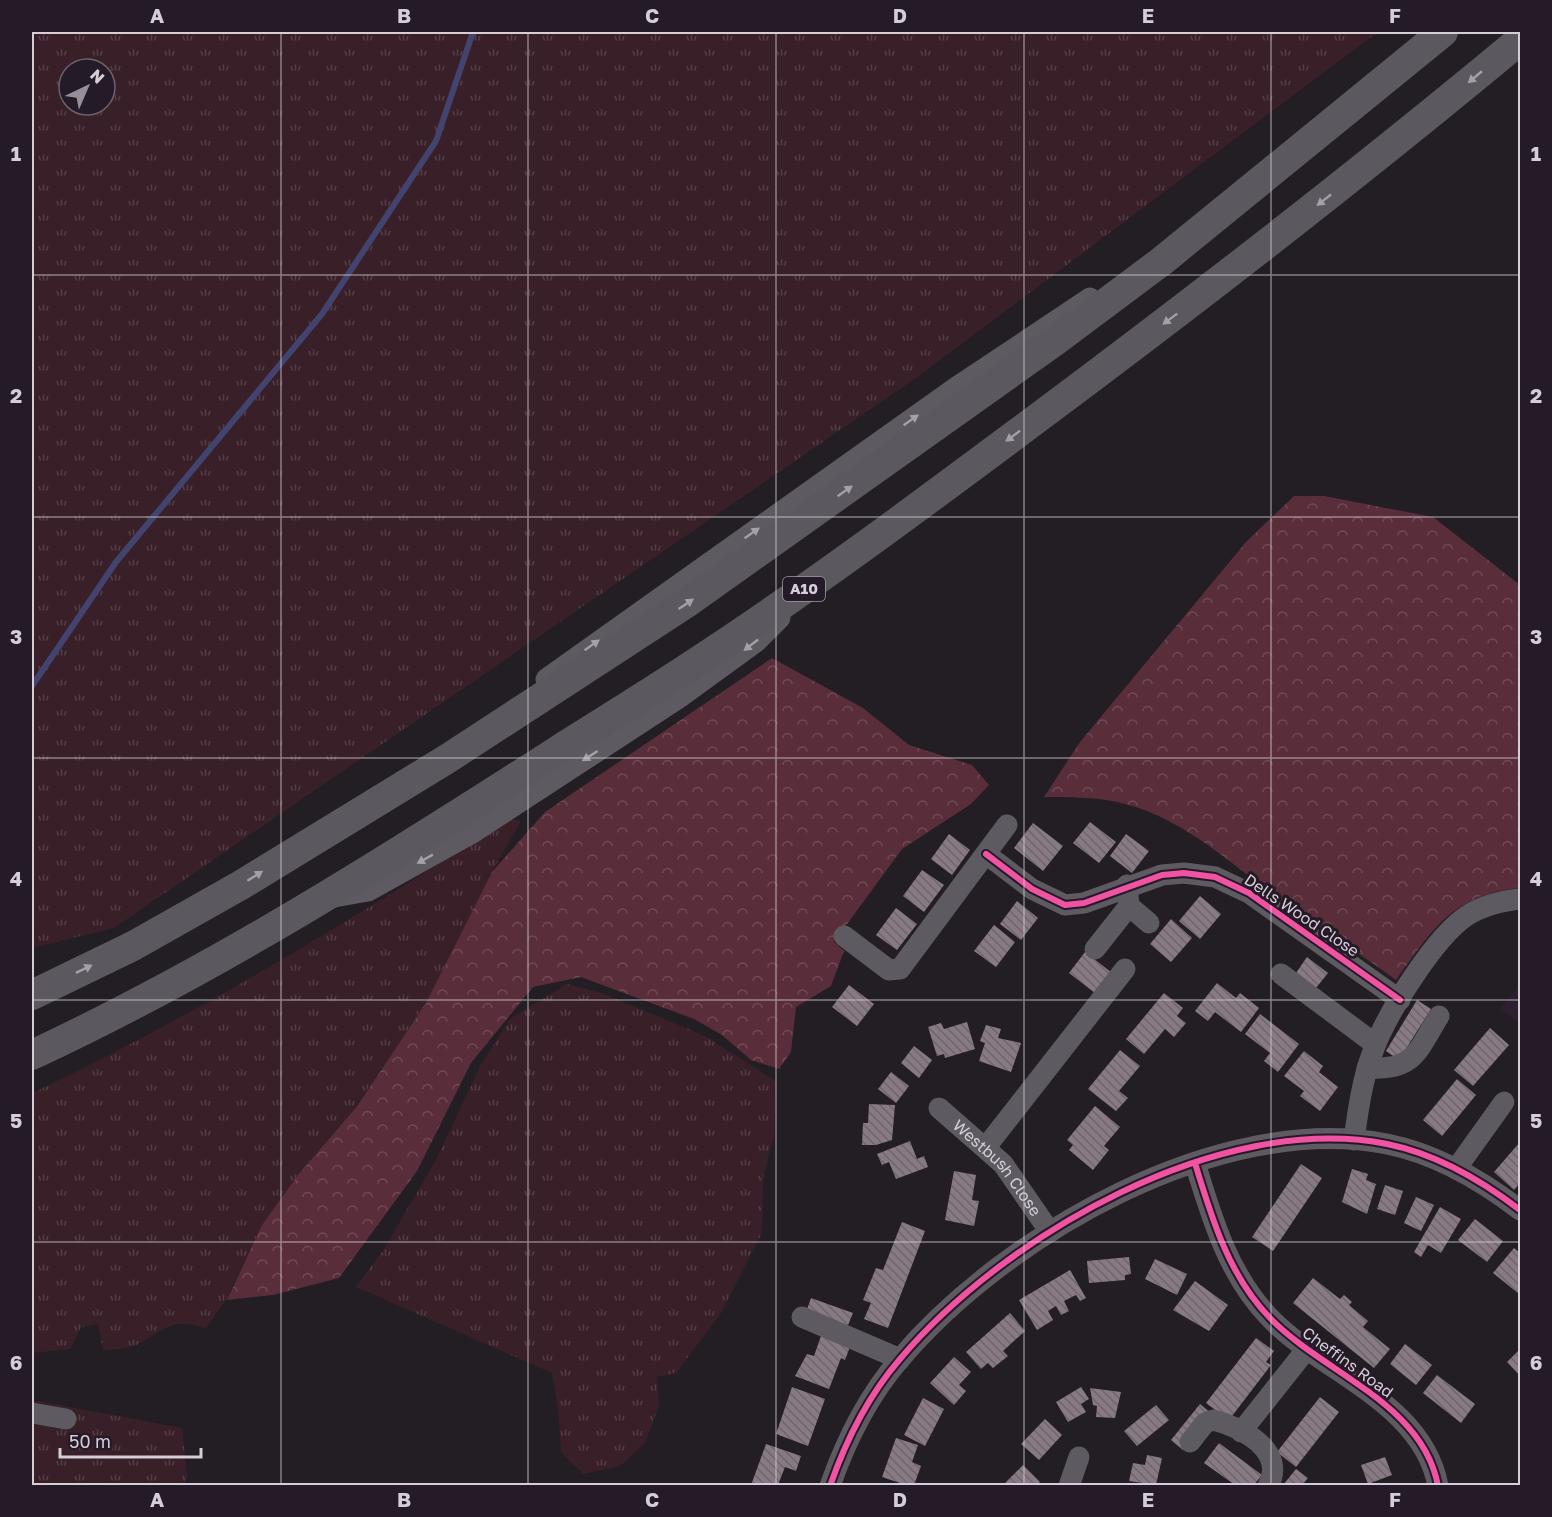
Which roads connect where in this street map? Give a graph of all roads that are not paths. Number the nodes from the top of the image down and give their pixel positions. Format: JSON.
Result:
{"nodes":[{"id":1,"x":1443,"y":32,"type":"edge"},
{"id":2,"x":1521,"y":40,"type":"edge"},
{"id":3,"x":1007,"y":825,"type":"dead end"},
{"id":4,"x":986,"y":854,"type":"junction"},
{"id":5,"x":1128,"y":896,"type":"junction"},
{"id":6,"x":1519,"y":901,"type":"edge"},
{"id":7,"x":1149,"y":923,"type":"dead end"},
{"id":8,"x":844,"y":936,"type":"dead end"},
{"id":9,"x":1095,"y":949,"type":"dead end"},
{"id":10,"x":1125,"y":969,"type":"dead end"},
{"id":11,"x":1281,"y":974,"type":"dead end"},
{"id":12,"x":32,"y":995,"type":"edge"},
{"id":13,"x":1400,"y":1000,"type":"junction"},
{"id":14,"x":1438,"y":1016,"type":"dead end"},
{"id":15,"x":1376,"y":1044,"type":"junction"},
{"id":16,"x":32,"y":1055,"type":"edge"},
{"id":17,"x":1367,"y":1068,"type":"junction"},
{"id":18,"x":1504,"y":1102,"type":"dead end"},
{"id":19,"x":939,"y":1108,"type":"dead end"},
{"id":20,"x":1354,"y":1140,"type":"junction"},
{"id":21,"x":986,"y":1147,"type":"junction"},
{"id":22,"x":1195,"y":1163,"type":"junction"},
{"id":23,"x":1456,"y":1168,"type":"junction"},
{"id":24,"x":1521,"y":1210,"type":"edge"},
{"id":25,"x":1050,"y":1232,"type":"junction"},
{"id":26,"x":802,"y":1317,"type":"dead end"},
{"id":27,"x":1306,"y":1350,"type":"junction"},
{"id":28,"x":900,"y":1359,"type":"junction"},
{"id":29,"x":32,"y":1413,"type":"edge"},
{"id":30,"x":66,"y":1419,"type":"dead end"},
{"id":31,"x":1241,"y":1432,"type":"junction"},
{"id":32,"x":1190,"y":1442,"type":"dead end"},
{"id":33,"x":1079,"y":1457,"type":"dead end"},
{"id":34,"x":830,"y":1485,"type":"edge"},
{"id":35,"x":1069,"y":1485,"type":"edge"},
{"id":36,"x":1268,"y":1485,"type":"edge"},
{"id":37,"x":1438,"y":1485,"type":"edge"}],
"edges":[{"from":12,"to":1,"type":"highway","one_way":true},
{"from":2,"to":16,"type":"highway","number":"A10","one_way":true},
{"from":3,"to":4,"type":"street"},
{"from":4,"to":5,"type":"street","name":"Dells Wood Close"},
{"from":4,"to":8,"type":"street"},
{"from":5,"to":7,"type":"street"},
{"from":5,"to":9,"type":"street"},
{"from":5,"to":13,"type":"street","name":"Dells Wood Close"},
{"from":6,"to":13,"type":"street"},
{"from":10,"to":21,"type":"street"},
{"from":11,"to":15,"type":"street"},
{"from":13,"to":15,"type":"street"},
{"from":14,"to":17,"type":"street"},
{"from":15,"to":17,"type":"street"},
{"from":17,"to":20,"type":"street"},
{"from":18,"to":23,"type":"street"},
{"from":19,"to":21,"type":"street","name":"Westbush Close"},
{"from":20,"to":22,"type":"street"},
{"from":20,"to":23,"type":"street"},
{"from":21,"to":25,"type":"street","name":"Westbush Close"},
{"from":22,"to":25,"type":"street"},
{"from":22,"to":27,"type":"street","name":"Cheffins Road"},
{"from":23,"to":24,"type":"street"},
{"from":25,"to":28,"type":"street"},
{"from":26,"to":28,"type":"street"},
{"from":27,"to":31,"type":"street","name":"Cheffins Road"},
{"from":27,"to":37,"type":"street","name":"Cheffins Road"},
{"from":28,"to":34,"type":"street"},
{"from":29,"to":30,"type":"street"},
{"from":31,"to":32,"type":"street"},
{"from":31,"to":36,"type":"street"},
{"from":33,"to":35,"type":"street"}]}
